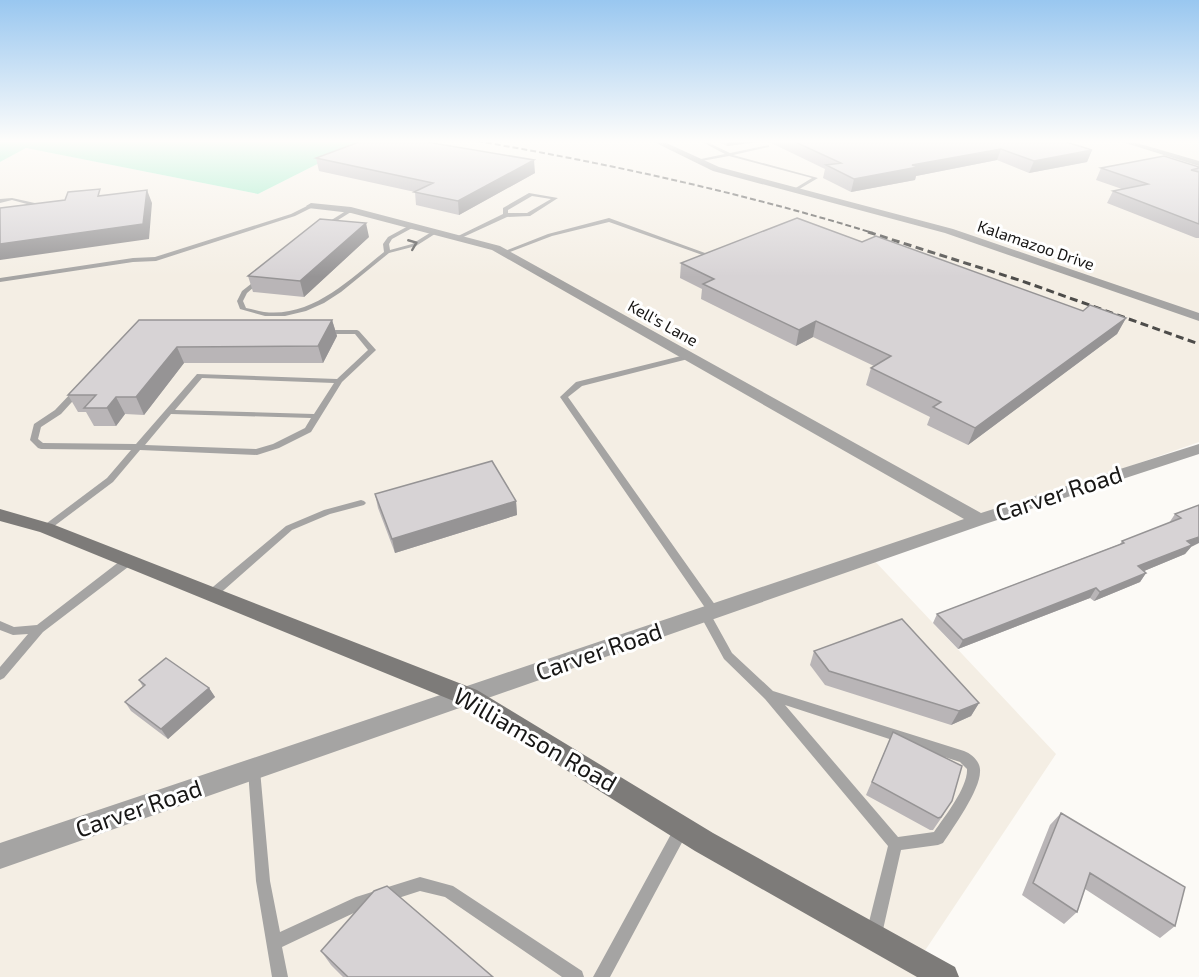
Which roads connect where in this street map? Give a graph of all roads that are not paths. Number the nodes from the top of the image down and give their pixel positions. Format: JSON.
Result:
{"nodes":[{"id":1,"x":783,"y":187,"type":"edge"},
{"id":2,"x":802,"y":187,"type":"edge"},
{"id":3,"x":796,"y":190,"type":"junction"},
{"id":4,"x":0,"y":201,"type":"edge"},
{"id":5,"x":50,"y":205,"type":"edge"},
{"id":6,"x":311,"y":206,"type":"joint"},
{"id":7,"x":351,"y":210,"type":"junction"},
{"id":8,"x":506,"y":215,"type":"junction"},
{"id":9,"x":412,"y":226,"type":"junction"},
{"id":10,"x":316,"y":231,"type":"edge"},
{"id":11,"x":435,"y":232,"type":"junction"},
{"id":12,"x":457,"y":238,"type":"junction"},
{"id":13,"x":387,"y":252,"type":"junction"},
{"id":14,"x":503,"y":253,"type":"junction"},
{"id":15,"x":713,"y":257,"type":"edge"},
{"id":16,"x":271,"y":269,"type":"edge"},
{"id":17,"x":0,"y":280,"type":"edge"},
{"id":18,"x":1199,"y":317,"type":"edge"},
{"id":19,"x":310,"y":331,"type":"edge"},
{"id":20,"x":688,"y":356,"type":"junction"},
{"id":21,"x":339,"y":381,"type":"junction"},
{"id":22,"x":81,"y":387,"type":"edge"},
{"id":23,"x":169,"y":412,"type":"junction"},
{"id":24,"x":317,"y":416,"type":"junction"},
{"id":25,"x":138,"y":447,"type":"junction"},
{"id":26,"x":1199,"y":449,"type":"edge"},
{"id":27,"x":362,"y":503,"type":"dead end"},
{"id":28,"x":0,"y":515,"type":"edge"},
{"id":29,"x":980,"y":520,"type":"junction"},
{"id":30,"x":46,"y":528,"type":"junction"},
{"id":31,"x":128,"y":561,"type":"junction"},
{"id":32,"x":212,"y":594,"type":"junction"},
{"id":33,"x":710,"y":614,"type":"junction"},
{"id":34,"x":0,"y":625,"type":"edge"},
{"id":35,"x":39,"y":629,"type":"junction"},
{"id":36,"x":0,"y":675,"type":"edge"},
{"id":37,"x":769,"y":695,"type":"junction"},
{"id":38,"x":469,"y":697,"type":"junction"},
{"id":39,"x":254,"y":770,"type":"junction"},
{"id":40,"x":682,"y":828,"type":"junction"},
{"id":41,"x":895,"y":844,"type":"junction"},
{"id":42,"x":0,"y":856,"type":"edge"},
{"id":43,"x":873,"y":937,"type":"junction"},
{"id":44,"x":274,"y":943,"type":"junction"},
{"id":45,"x":280,"y":977,"type":"edge"},
{"id":46,"x":576,"y":977,"type":"edge"},
{"id":47,"x":601,"y":977,"type":"edge"},
{"id":48,"x":945,"y":977,"type":"edge"}],
"edges":[{"from":1,"to":3,"type":"street","name":"Kalamazoo Drive"},
{"from":2,"to":3,"type":"lane"},
{"from":3,"to":18,"type":"street","name":"Kalamazoo Drive"},
{"from":4,"to":5,"type":"lane"},
{"from":6,"to":7,"type":"street","name":"Kell's Lane"},
{"from":6,"to":17,"type":"lane"},
{"from":7,"to":9,"type":"street","name":"Kell's Lane"},
{"from":7,"to":10,"type":"lane"},
{"from":8,"to":8,"type":"lane"},
{"from":8,"to":12,"type":"lane"},
{"from":9,"to":11,"type":"street","name":"Kell's Lane"},
{"from":9,"to":13,"type":"lane"},
{"from":11,"to":12,"type":"street","name":"Kell's Lane"},
{"from":13,"to":11,"type":"lane","one_way":true},
{"from":12,"to":14,"type":"street","name":"Kell's Lane"},
{"from":13,"to":16,"type":"lane"},
{"from":14,"to":15,"type":"lane"},
{"from":14,"to":20,"type":"street","name":"Kell's Lane"},
{"from":19,"to":21,"type":"lane"},
{"from":20,"to":29,"type":"street","name":"Kell's Lane"},
{"from":20,"to":33,"type":"lane"},
{"from":21,"to":23,"type":"lane"},
{"from":21,"to":24,"type":"lane"},
{"from":22,"to":25,"type":"lane"},
{"from":23,"to":24,"type":"lane"},
{"from":23,"to":25,"type":"lane"},
{"from":24,"to":25,"type":"lane"},
{"from":25,"to":30,"type":"lane"},
{"from":26,"to":29,"type":"street","name":"Carver Road"},
{"from":27,"to":32,"type":"lane"},
{"from":28,"to":30,"type":"main road","name":"Williamson Road"},
{"from":29,"to":33,"type":"street","name":"Carver Road"},
{"from":30,"to":31,"type":"main road","name":"Williamson Road"},
{"from":31,"to":32,"type":"main road","name":"Williamson Road"},
{"from":31,"to":35,"type":"lane"},
{"from":32,"to":38,"type":"main road","name":"Williamson Road"},
{"from":33,"to":37,"type":"lane"},
{"from":33,"to":38,"type":"street","name":"Carver Road"},
{"from":34,"to":35,"type":"lane"},
{"from":35,"to":36,"type":"lane"},
{"from":37,"to":41,"type":"lane"},
{"from":37,"to":41,"type":"lane"},
{"from":38,"to":39,"type":"street","name":"Carver Road"},
{"from":38,"to":40,"type":"main road","name":"Williamson Road"},
{"from":39,"to":42,"type":"street","name":"Carver Road"},
{"from":39,"to":44,"type":"lane"},
{"from":40,"to":43,"type":"main road","name":"Williamson Road"},
{"from":40,"to":47,"type":"lane"},
{"from":41,"to":43,"type":"lane"},
{"from":43,"to":48,"type":"main road","name":"Williamson Road"},
{"from":44,"to":45,"type":"lane"},
{"from":44,"to":46,"type":"lane"}]}
